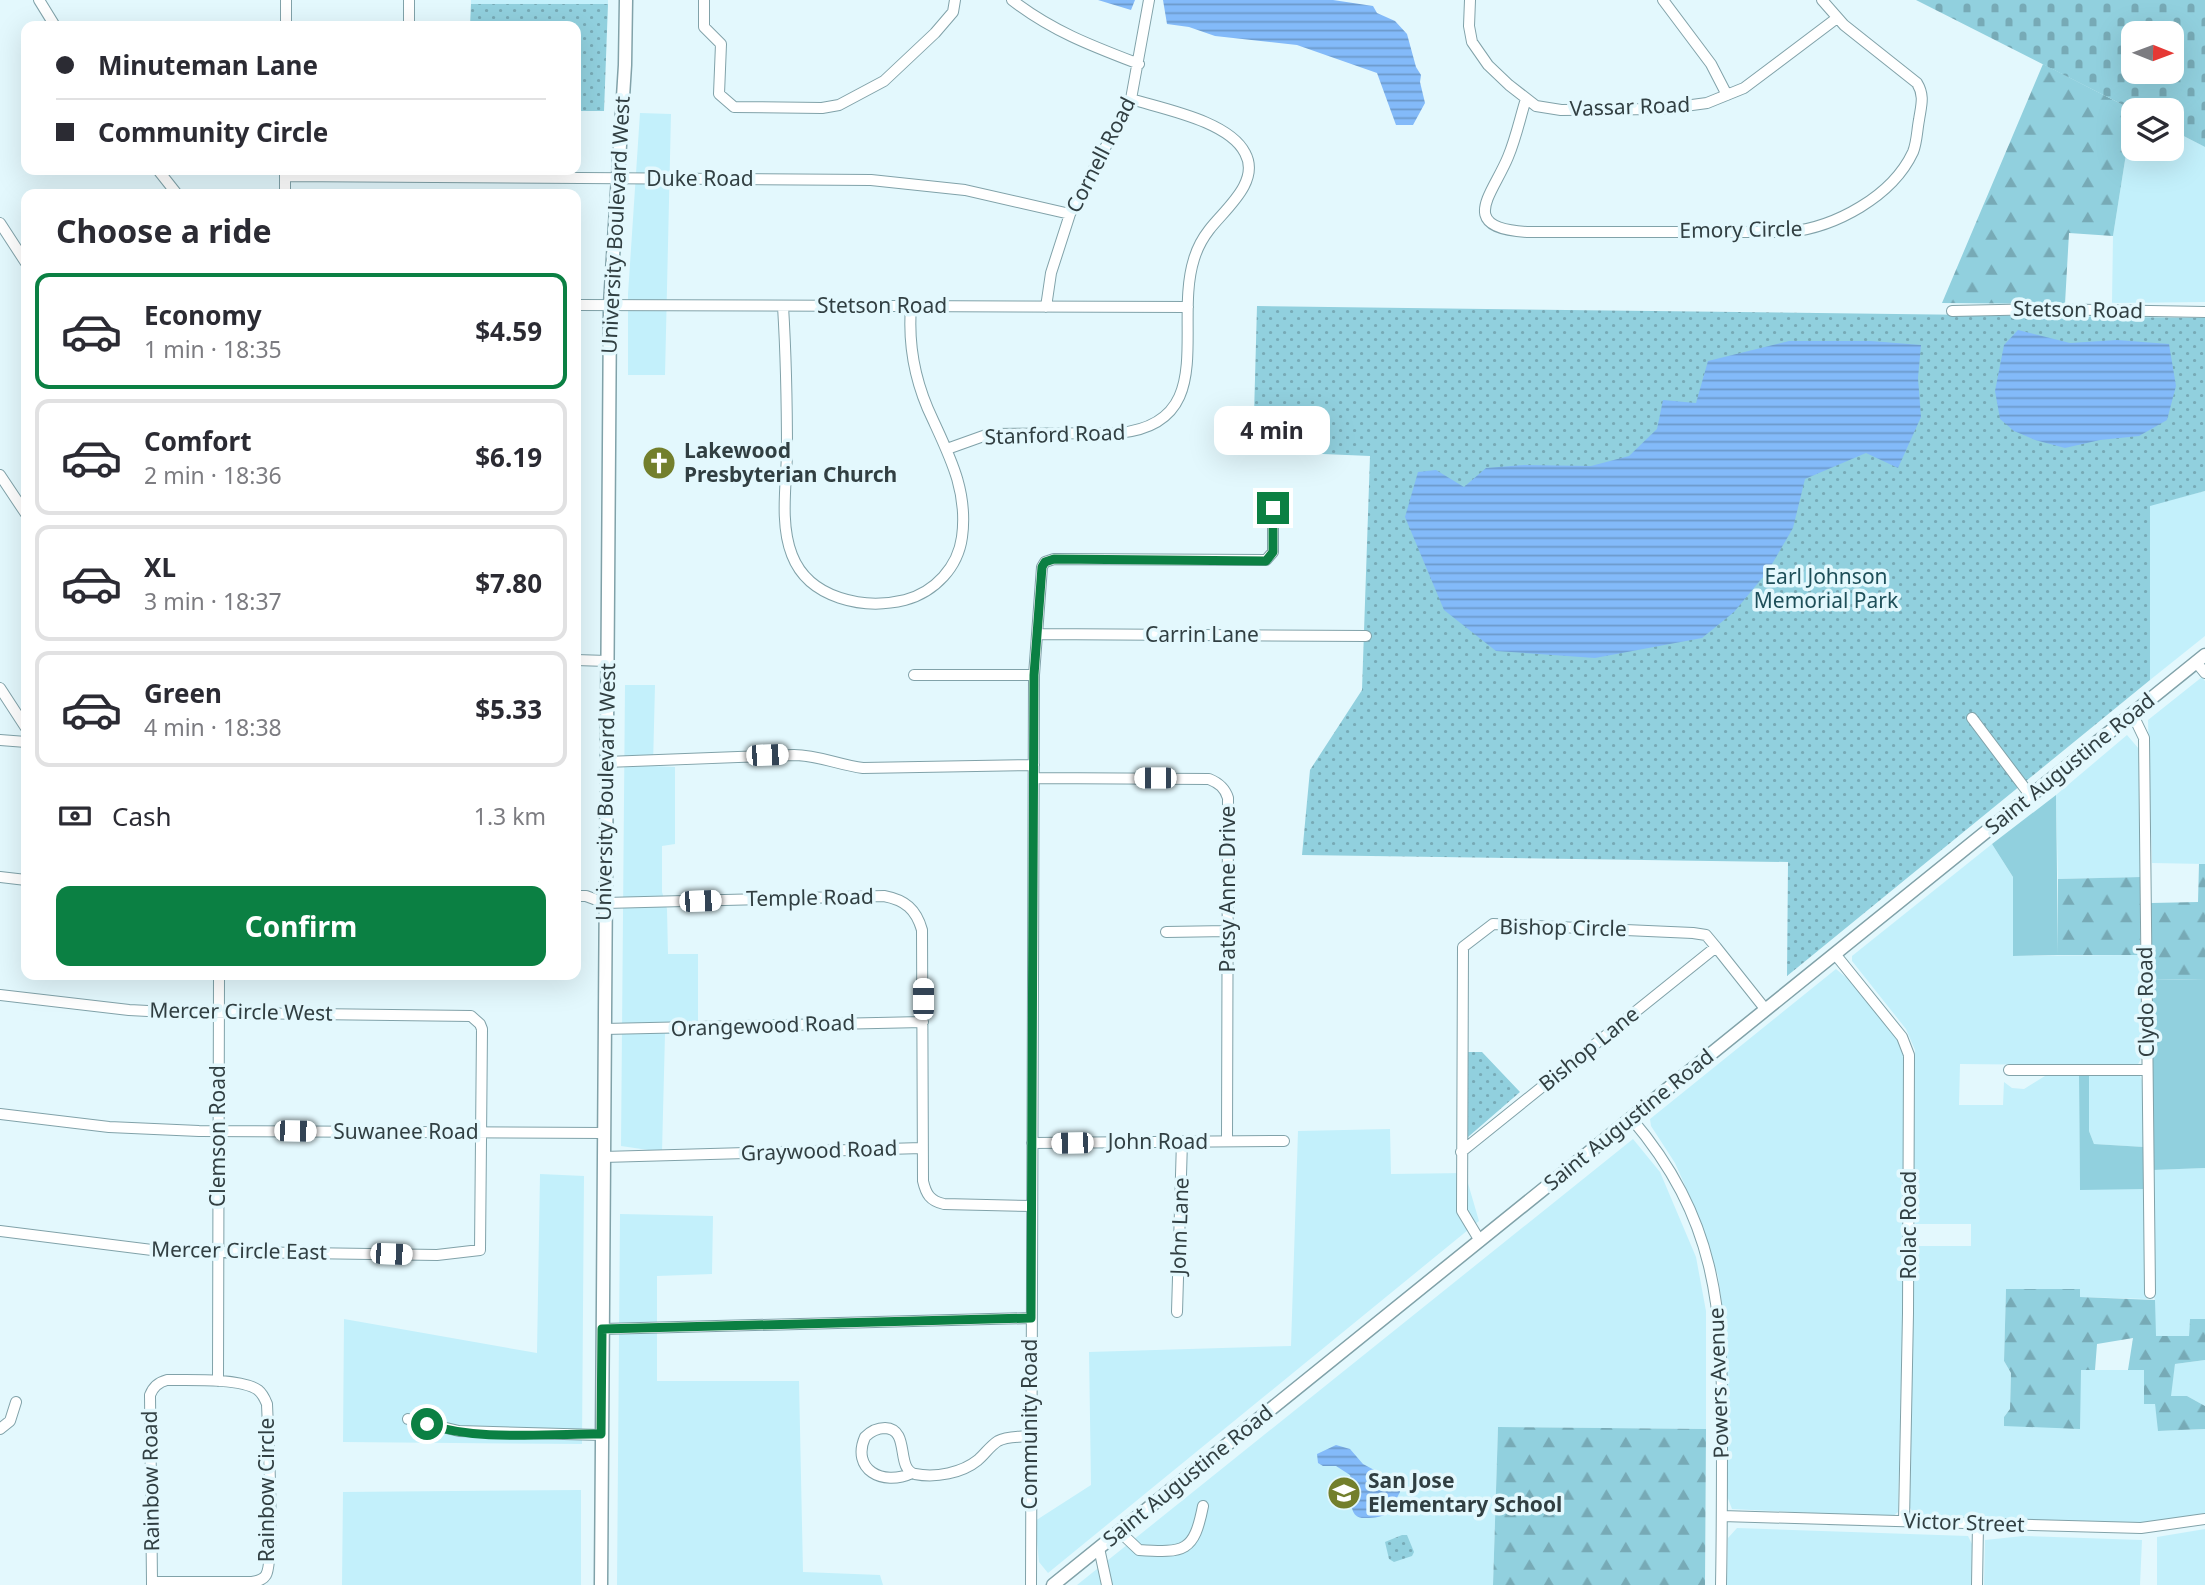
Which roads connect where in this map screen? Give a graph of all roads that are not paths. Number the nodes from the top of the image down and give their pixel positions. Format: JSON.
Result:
{"nodes":[{"id":1,"x":39,"y":0,"type":"edge"},
{"id":2,"x":286,"y":0,"type":"edge"},
{"id":3,"x":409,"y":0,"type":"edge"},
{"id":4,"x":626,"y":0,"type":"edge"},
{"id":5,"x":704,"y":0,"type":"edge"},
{"id":6,"x":955,"y":0,"type":"edge"},
{"id":7,"x":1012,"y":0,"type":"edge"},
{"id":8,"x":1149,"y":0,"type":"edge"},
{"id":9,"x":1470,"y":0,"type":"edge"},
{"id":10,"x":1662,"y":0,"type":"edge"},
{"id":11,"x":1822,"y":0,"type":"edge"},
{"id":12,"x":1837,"y":18,"type":"junction"},
{"id":13,"x":52,"y":21,"type":"edge"},
{"id":14,"x":286,"y":21,"type":"edge"},
{"id":15,"x":409,"y":21,"type":"edge"},
{"id":16,"x":1139,"y":64,"type":"junction"},
{"id":17,"x":1727,"y":94,"type":"junction"},
{"id":18,"x":1131,"y":99,"type":"junction"},
{"id":19,"x":1525,"y":99,"type":"junction"},
{"id":20,"x":162,"y":175,"type":"edge"},
{"id":21,"x":492,"y":175,"type":"edge"},
{"id":22,"x":617,"y":178,"type":"junction"},
{"id":23,"x":173,"y":189,"type":"edge"},
{"id":24,"x":1070,"y":214,"type":"junction"},
{"id":25,"x":0,"y":223,"type":"edge"},
{"id":26,"x":21,"y":255,"type":"edge"},
{"id":27,"x":581,"y":304,"type":"edge"},
{"id":28,"x":610,"y":305,"type":"junction"},
{"id":29,"x":783,"y":306,"type":"junction"},
{"id":30,"x":911,"y":307,"type":"junction"},
{"id":31,"x":1046,"y":307,"type":"junction"},
{"id":32,"x":1188,"y":307,"type":"junction"},
{"id":33,"x":1952,"y":311,"type":"dead end"},
{"id":34,"x":2205,"y":312,"type":"edge"},
{"id":35,"x":947,"y":449,"type":"junction"},
{"id":36,"x":0,"y":475,"type":"edge"},
{"id":37,"x":21,"y":506,"type":"edge"},
{"id":38,"x":1273,"y":508,"type":"dead end"},
{"id":39,"x":1037,"y":634,"type":"junction"},
{"id":40,"x":1366,"y":636,"type":"dead end"},
{"id":41,"x":581,"y":660,"type":"edge"},
{"id":42,"x":607,"y":661,"type":"junction"},
{"id":43,"x":2202,"y":663,"type":"edge"},
{"id":44,"x":914,"y":675,"type":"dead end"},
{"id":45,"x":1034,"y":675,"type":"junction"},
{"id":46,"x":0,"y":688,"type":"edge"},
{"id":47,"x":2132,"y":713,"type":"junction"},
{"id":48,"x":1972,"y":718,"type":"dead end"},
{"id":49,"x":21,"y":720,"type":"edge"},
{"id":50,"x":0,"y":740,"type":"edge"},
{"id":51,"x":21,"y":742,"type":"edge"},
{"id":52,"x":606,"y":762,"type":"junction"},
{"id":53,"x":1034,"y":765,"type":"junction"},
{"id":54,"x":1034,"y":778,"type":"junction"},
{"id":55,"x":2030,"y":795,"type":"junction"},
{"id":56,"x":0,"y":877,"type":"edge"},
{"id":57,"x":21,"y":879,"type":"edge"},
{"id":58,"x":581,"y":896,"type":"edge"},
{"id":59,"x":605,"y":903,"type":"junction"},
{"id":60,"x":1228,"y":931,"type":"junction"},
{"id":61,"x":1166,"y":932,"type":"dead end"},
{"id":62,"x":1716,"y":947,"type":"junction"},
{"id":63,"x":1835,"y":954,"type":"junction"},
{"id":64,"x":219,"y":980,"type":"edge"},
{"id":65,"x":0,"y":995,"type":"edge"},
{"id":66,"x":1766,"y":1010,"type":"junction"},
{"id":67,"x":219,"y":1012,"type":"junction"},
{"id":68,"x":923,"y":1022,"type":"junction"},
{"id":69,"x":604,"y":1029,"type":"junction"},
{"id":70,"x":2009,"y":1070,"type":"dead end"},
{"id":71,"x":2147,"y":1070,"type":"junction"},
{"id":72,"x":0,"y":1114,"type":"edge"},
{"id":73,"x":1631,"y":1118,"type":"junction"},
{"id":74,"x":218,"y":1131,"type":"junction"},
{"id":75,"x":481,"y":1132,"type":"junction"},
{"id":76,"x":603,"y":1133,"type":"junction"},
{"id":77,"x":1182,"y":1141,"type":"junction"},
{"id":78,"x":1227,"y":1141,"type":"junction"},
{"id":79,"x":1284,"y":1141,"type":"dead end"},
{"id":80,"x":1032,"y":1143,"type":"junction"},
{"id":81,"x":922,"y":1148,"type":"junction"},
{"id":82,"x":1461,"y":1152,"type":"junction"},
{"id":83,"x":603,"y":1157,"type":"junction"},
{"id":84,"x":1031,"y":1206,"type":"junction"},
{"id":85,"x":0,"y":1231,"type":"edge"},
{"id":86,"x":1480,"y":1241,"type":"junction"},
{"id":87,"x":217,"y":1253,"type":"junction"},
{"id":88,"x":2150,"y":1293,"type":"dead end"},
{"id":89,"x":1177,"y":1312,"type":"dead end"},
{"id":90,"x":1031,"y":1318,"type":"junction"},
{"id":91,"x":602,"y":1329,"type":"junction"},
{"id":92,"x":218,"y":1381,"type":"junction"},
{"id":93,"x":160,"y":1382,"type":"joint"},
{"id":94,"x":16,"y":1402,"type":"dead end"},
{"id":95,"x":408,"y":1419,"type":"dead end"},
{"id":96,"x":0,"y":1429,"type":"edge"},
{"id":97,"x":601,"y":1434,"type":"junction"},
{"id":98,"x":1030,"y":1436,"type":"junction"},
{"id":99,"x":912,"y":1473,"type":"junction"},
{"id":100,"x":1203,"y":1506,"type":"dead end"},
{"id":101,"x":1722,"y":1516,"type":"junction"},
{"id":102,"x":2205,"y":1519,"type":"edge"},
{"id":103,"x":1904,"y":1521,"type":"junction"},
{"id":104,"x":1978,"y":1524,"type":"junction"},
{"id":105,"x":1120,"y":1532,"type":"junction"},
{"id":106,"x":1099,"y":1548,"type":"junction"},
{"id":107,"x":152,"y":1584,"type":"edge"},
{"id":108,"x":601,"y":1585,"type":"edge"},
{"id":109,"x":1031,"y":1585,"type":"edge"},
{"id":110,"x":1053,"y":1585,"type":"edge"},
{"id":111,"x":1107,"y":1585,"type":"edge"},
{"id":112,"x":1721,"y":1585,"type":"edge"},
{"id":113,"x":1977,"y":1585,"type":"edge"}],
"edges":[{"from":1,"to":13,"type":"street"},
{"from":2,"to":14,"type":"street"},
{"from":3,"to":15,"type":"street"},
{"from":4,"to":22,"type":"main road","name":"University Boulevard West"},
{"from":5,"to":6,"type":"street"},
{"from":7,"to":16,"type":"street"},
{"from":8,"to":16,"type":"street","name":"Cornell Road"},
{"from":9,"to":19,"type":"street"},
{"from":10,"to":17,"type":"street"},
{"from":11,"to":12,"type":"street","name":"Emory Circle"},
{"from":12,"to":17,"type":"street","name":"Vassar Road"},
{"from":12,"to":19,"type":"street","name":"Emory Circle"},
{"from":16,"to":18,"type":"street","name":"Cornell Road"},
{"from":17,"to":19,"type":"street","name":"Vassar Road"},
{"from":18,"to":24,"type":"street","name":"Cornell Road"},
{"from":18,"to":32,"type":"street","name":"Stanford Road"},
{"from":20,"to":23,"type":"street"},
{"from":21,"to":22,"type":"street","name":"Duke Road"},
{"from":22,"to":24,"type":"street","name":"Duke Road"},
{"from":22,"to":28,"type":"main road","name":"University Boulevard West"},
{"from":24,"to":31,"type":"street","name":"Cornell Road"},
{"from":25,"to":26,"type":"street"},
{"from":27,"to":28,"type":"street","name":"Stetson Road"},
{"from":28,"to":29,"type":"street","name":"Stetson Road"},
{"from":28,"to":42,"type":"main road","name":"University Boulevard West"},
{"from":29,"to":30,"type":"street","name":"Stetson Road"},
{"from":29,"to":35,"type":"street"},
{"from":30,"to":31,"type":"street","name":"Stetson Road"},
{"from":30,"to":35,"type":"street"},
{"from":31,"to":32,"type":"street","name":"Stetson Road"},
{"from":32,"to":35,"type":"street","name":"Stanford Road"},
{"from":33,"to":34,"type":"street","name":"Stetson Road"},
{"from":36,"to":37,"type":"street"},
{"from":38,"to":39,"type":"street","name":"Community Road"},
{"from":39,"to":40,"type":"street","name":"Carrin Lane"},
{"from":39,"to":45,"type":"street","name":"Community Road"},
{"from":41,"to":42,"type":"street"},
{"from":42,"to":52,"type":"main road","name":"University Boulevard West"},
{"from":43,"to":47,"type":"main road","name":"Saint Augustine Road"},
{"from":44,"to":45,"type":"street"},
{"from":45,"to":53,"type":"street","name":"Community Road"},
{"from":46,"to":49,"type":"street"},
{"from":47,"to":55,"type":"main road","name":"Saint Augustine Road"},
{"from":47,"to":71,"type":"street","name":"Clydo Road"},
{"from":48,"to":55,"type":"street"},
{"from":50,"to":51,"type":"street"},
{"from":52,"to":53,"type":"street"},
{"from":52,"to":59,"type":"main road","name":"University Boulevard West"},
{"from":53,"to":54,"type":"street","name":"Community Road"},
{"from":54,"to":60,"type":"street","name":"Patsy Anne Drive"},
{"from":54,"to":80,"type":"street","name":"Community Road"},
{"from":55,"to":63,"type":"main road","name":"Saint Augustine Road"},
{"from":56,"to":57,"type":"street"},
{"from":58,"to":59,"type":"street","name":"Temple Road"},
{"from":59,"to":68,"type":"street","name":"Temple Road"},
{"from":59,"to":69,"type":"main road","name":"University Boulevard West"},
{"from":60,"to":61,"type":"street"},
{"from":60,"to":78,"type":"street","name":"Patsy Anne Drive"},
{"from":62,"to":66,"type":"street","name":"Bishop Circle"},
{"from":62,"to":82,"type":"street","name":"Bishop Lane"},
{"from":62,"to":82,"type":"street","name":"Bishop Circle"},
{"from":63,"to":66,"type":"main road","name":"Saint Augustine Road"},
{"from":63,"to":103,"type":"street","name":"Rolac Road"},
{"from":64,"to":67,"type":"street","name":"Clemson Road"},
{"from":65,"to":67,"type":"street","name":"Mercer Circle West"},
{"from":66,"to":73,"type":"main road","name":"Saint Augustine Road"},
{"from":67,"to":74,"type":"street","name":"Clemson Road"},
{"from":67,"to":75,"type":"street","name":"Mercer Circle West"},
{"from":68,"to":69,"type":"street","name":"Orangewood Road"},
{"from":68,"to":81,"type":"street"},
{"from":69,"to":76,"type":"main road","name":"University Boulevard West"},
{"from":70,"to":71,"type":"street"},
{"from":71,"to":88,"type":"street","name":"Clydo Road"},
{"from":72,"to":74,"type":"street","name":"Suwanee Road"},
{"from":73,"to":86,"type":"main road","name":"Saint Augustine Road"},
{"from":73,"to":101,"type":"street","name":"Powers Avenue"},
{"from":74,"to":75,"type":"street","name":"Suwanee Road"},
{"from":74,"to":87,"type":"street","name":"Clemson Road"},
{"from":75,"to":76,"type":"street","name":"Suwanee Road"},
{"from":75,"to":87,"type":"street","name":"Mercer Circle East"},
{"from":76,"to":83,"type":"main road","name":"University Boulevard West"},
{"from":77,"to":78,"type":"street","name":"John Road"},
{"from":77,"to":80,"type":"street","name":"John Road"},
{"from":77,"to":89,"type":"street","name":"John Lane"},
{"from":78,"to":79,"type":"street","name":"John Road"},
{"from":80,"to":84,"type":"street","name":"Community Road"},
{"from":81,"to":83,"type":"street","name":"Graywood Road"},
{"from":81,"to":84,"type":"street","name":"Graywood Road"},
{"from":82,"to":86,"type":"street","name":"Bishop Circle"},
{"from":83,"to":91,"type":"main road","name":"University Boulevard West"},
{"from":84,"to":90,"type":"street","name":"Community Road"},
{"from":85,"to":87,"type":"street","name":"Mercer Circle East"},
{"from":86,"to":105,"type":"main road","name":"Saint Augustine Road"},
{"from":87,"to":92,"type":"street","name":"Clemson Road"},
{"from":90,"to":91,"type":"street"},
{"from":90,"to":98,"type":"street","name":"Community Road"},
{"from":91,"to":97,"type":"main road","name":"University Boulevard West"},
{"from":92,"to":93,"type":"street","name":"Rainbow Circle"},
{"from":92,"to":107,"type":"street","name":"Rainbow Circle"},
{"from":93,"to":107,"type":"street","name":"Rainbow Road"},
{"from":94,"to":96,"type":"street"},
{"from":95,"to":97,"type":"street"},
{"from":97,"to":108,"type":"main road","name":"University Boulevard West"},
{"from":98,"to":99,"type":"street"},
{"from":98,"to":109,"type":"street","name":"Community Road"},
{"from":99,"to":99,"type":"street"},
{"from":100,"to":105,"type":"street"},
{"from":101,"to":103,"type":"street","name":"Victor Street"},
{"from":101,"to":112,"type":"street","name":"Powers Avenue"},
{"from":102,"to":104,"type":"street","name":"Victor Street"},
{"from":103,"to":104,"type":"street","name":"Victor Street"},
{"from":104,"to":113,"type":"street"},
{"from":105,"to":106,"type":"main road","name":"Saint Augustine Road"},
{"from":106,"to":110,"type":"main road","name":"Saint Augustine Road"},
{"from":106,"to":111,"type":"street"}]}
